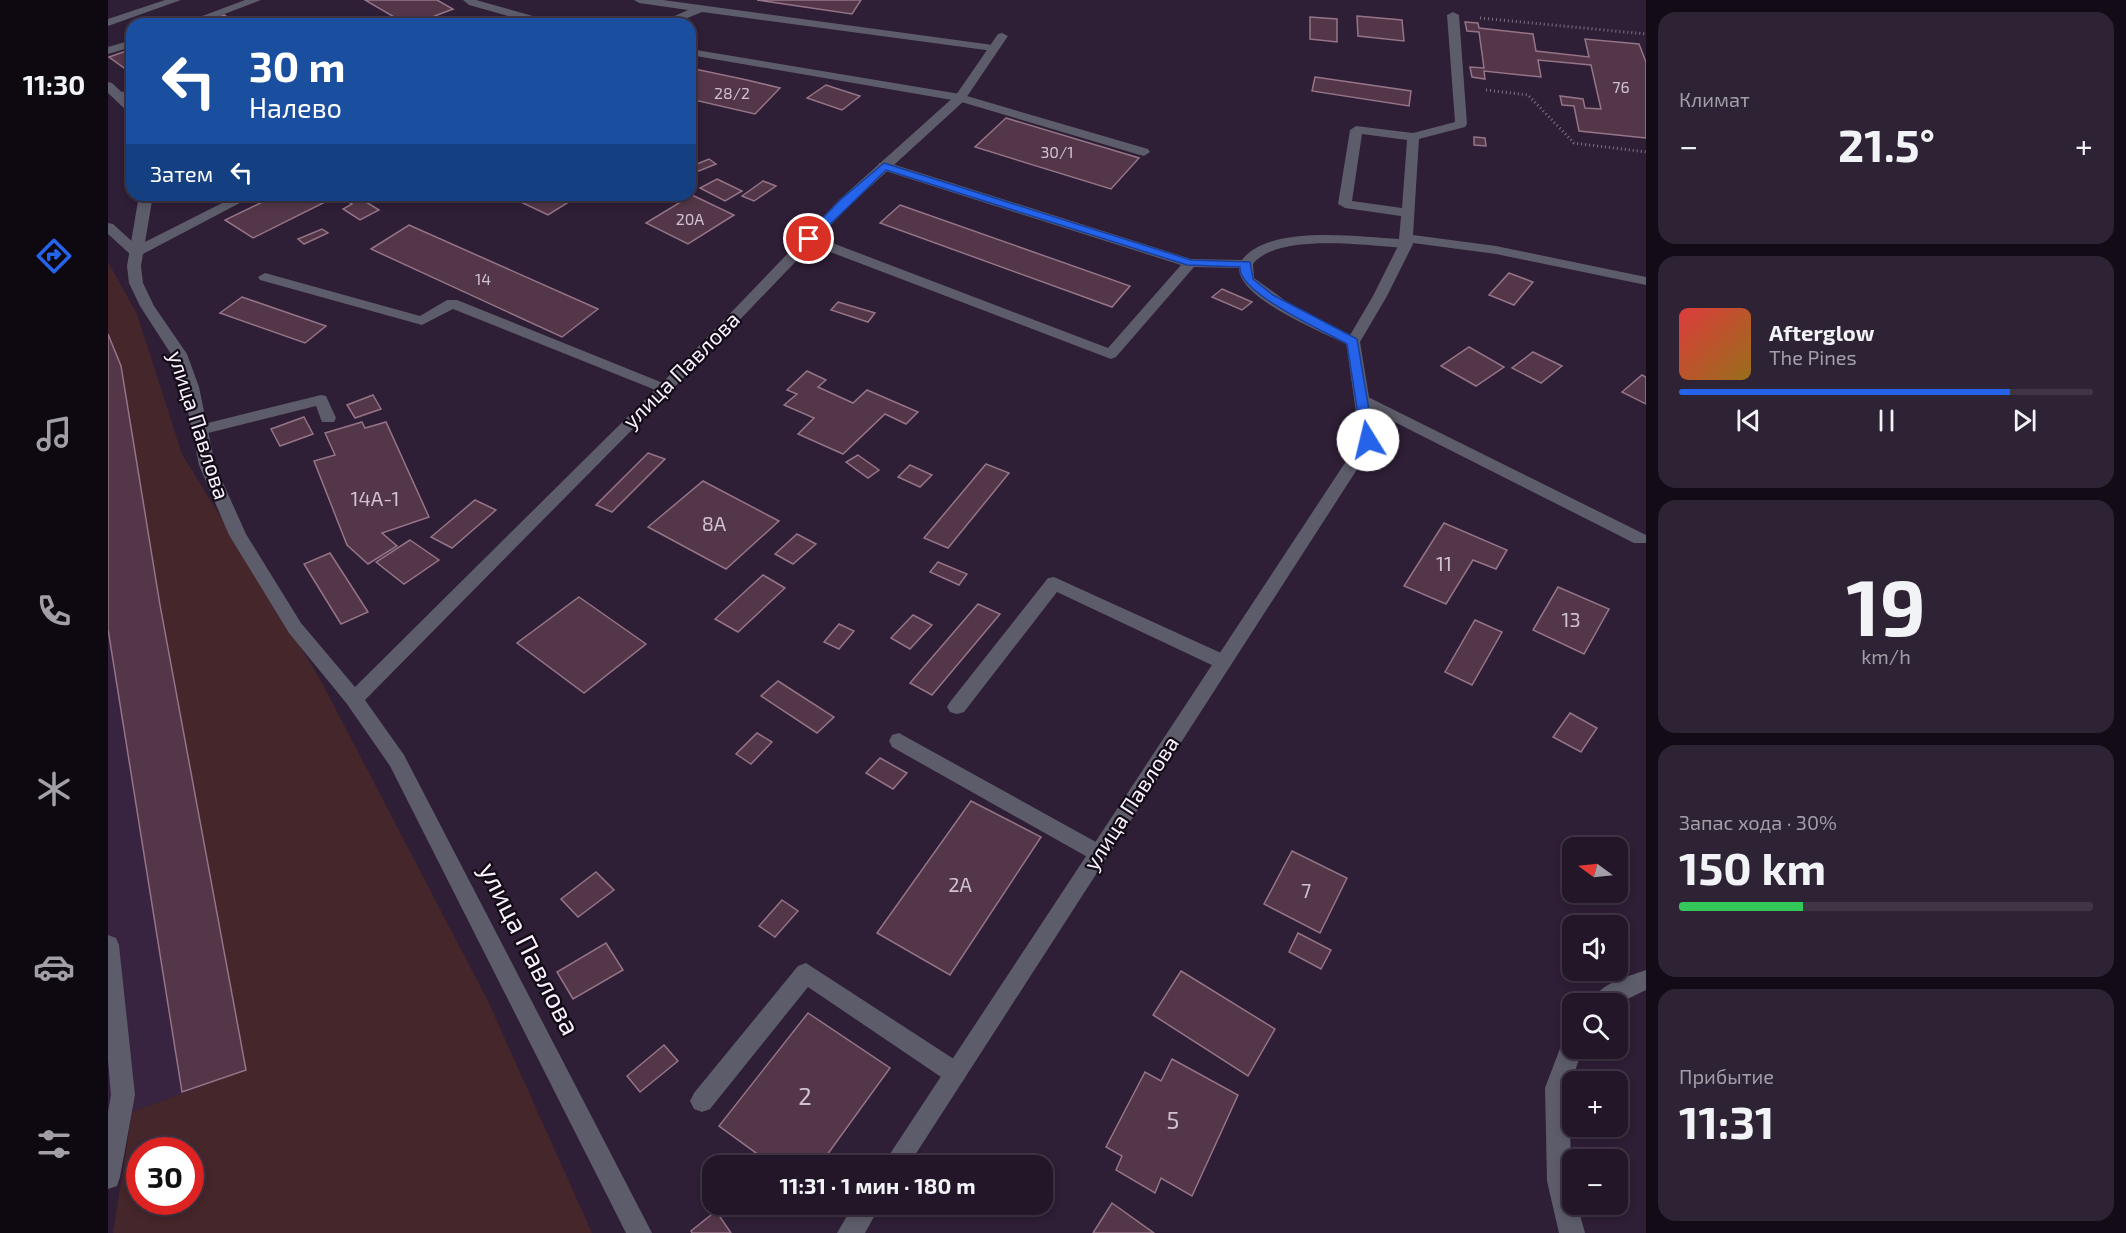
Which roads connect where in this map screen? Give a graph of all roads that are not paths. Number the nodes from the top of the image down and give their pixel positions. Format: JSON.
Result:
{"nodes":[{"id":1,"x":176,"y":0,"type":"edge"},
{"id":2,"x":256,"y":0,"type":"edge"},
{"id":3,"x":468,"y":0,"type":"edge"},
{"id":4,"x":639,"y":0,"type":"edge"},
{"id":5,"x":701,"y":9,"type":"junction"},
{"id":6,"x":1453,"y":15,"type":"road end"},
{"id":7,"x":204,"y":18,"type":"edge"},
{"id":8,"x":528,"y":18,"type":"edge"},
{"id":9,"x":678,"y":18,"type":"edge"},
{"id":10,"x":108,"y":23,"type":"edge"},
{"id":11,"x":126,"y":45,"type":"edge"},
{"id":12,"x":108,"y":51,"type":"edge"},
{"id":13,"x":696,"y":53,"type":"edge"},
{"id":14,"x":108,"y":86,"type":"edge"},
{"id":15,"x":126,"y":95,"type":"edge"},
{"id":16,"x":119,"y":96,"type":"junction"},
{"id":17,"x":960,"y":98,"type":"junction"},
{"id":18,"x":126,"y":103,"type":"edge"},
{"id":19,"x":1413,"y":137,"type":"junction"},
{"id":20,"x":1144,"y":152,"type":"dead end"},
{"id":21,"x":884,"y":166,"type":"junction"},
{"id":22,"x":145,"y":201,"type":"edge"},
{"id":23,"x":236,"y":201,"type":"edge"},
{"id":24,"x":1408,"y":213,"type":"junction"},
{"id":25,"x":108,"y":227,"type":"edge"},
{"id":26,"x":809,"y":239,"type":"junction"},
{"id":27,"x":1406,"y":241,"type":"junction"},
{"id":28,"x":136,"y":252,"type":"junction"},
{"id":29,"x":1190,"y":263,"type":"junction"},
{"id":30,"x":1246,"y":264,"type":"junction"},
{"id":31,"x":265,"y":277,"type":"dead end"},
{"id":32,"x":1646,"y":281,"type":"edge"},
{"id":33,"x":1353,"y":342,"type":"junction"},
{"id":34,"x":663,"y":388,"type":"junction"},
{"id":35,"x":1362,"y":399,"type":"junction"},
{"id":36,"x":328,"y":418,"type":"dead end"},
{"id":37,"x":200,"y":430,"type":"junction"},
{"id":38,"x":1640,"y":539,"type":"dead end"},
{"id":39,"x":1223,"y":662,"type":"junction"},
{"id":40,"x":354,"y":699,"type":"junction"},
{"id":41,"x":957,"y":707,"type":"dead end"},
{"id":42,"x":899,"y":741,"type":"dead end"},
{"id":43,"x":1098,"y":853,"type":"junction"},
{"id":44,"x":108,"y":945,"type":"edge"},
{"id":45,"x":1646,"y":980,"type":"edge"},
{"id":46,"x":110,"y":985,"type":"edge"},
{"id":47,"x":1614,"y":993,"type":"edge"},
{"id":48,"x":1567,"y":1059,"type":"edge"},
{"id":49,"x":955,"y":1073,"type":"junction"},
{"id":50,"x":702,"y":1101,"type":"dead end"},
{"id":51,"x":901,"y":1155,"type":"edge"},
{"id":52,"x":108,"y":1177,"type":"edge"},
{"id":53,"x":861,"y":1215,"type":"edge"},
{"id":54,"x":639,"y":1233,"type":"edge"},
{"id":55,"x":850,"y":1233,"type":"edge"},
{"id":56,"x":1572,"y":1233,"type":"edge"}],
"edges":[{"from":1,"to":10,"type":"street"},
{"from":2,"to":7,"type":"street"},
{"from":3,"to":8,"type":"street"},
{"from":4,"to":5,"type":"street"},
{"from":5,"to":9,"type":"street"},
{"from":5,"to":17,"type":"street","name":"улица Павлова"},
{"from":6,"to":19,"type":"street"},
{"from":11,"to":12,"type":"street"},
{"from":13,"to":17,"type":"street"},
{"from":14,"to":16,"type":"street"},
{"from":15,"to":16,"type":"street"},
{"from":16,"to":18,"type":"street"},
{"from":17,"to":20,"type":"street"},
{"from":17,"to":21,"type":"street","name":"улица Павлова"},
{"from":19,"to":24,"type":"street"},
{"from":19,"to":24,"type":"street"},
{"from":21,"to":26,"type":"street","name":"улица Павлова"},
{"from":21,"to":29,"type":"street"},
{"from":22,"to":28,"type":"street","name":"улица Павлова"},
{"from":23,"to":28,"type":"street"},
{"from":24,"to":27,"type":"street"},
{"from":25,"to":28,"type":"street"},
{"from":26,"to":29,"type":"street"},
{"from":26,"to":34,"type":"street","name":"улица Павлова"},
{"from":27,"to":30,"type":"street"},
{"from":27,"to":32,"type":"street"},
{"from":27,"to":33,"type":"street"},
{"from":28,"to":37,"type":"street","name":"улица Павлова"},
{"from":29,"to":30,"type":"street"},
{"from":30,"to":33,"type":"street"},
{"from":31,"to":34,"type":"street"},
{"from":33,"to":35,"type":"street"},
{"from":34,"to":40,"type":"street","name":"улица Павлова"},
{"from":35,"to":38,"type":"street"},
{"from":35,"to":39,"type":"street","name":"улица Павлова"},
{"from":36,"to":37,"type":"street"},
{"from":37,"to":40,"type":"street","name":"улица Павлова"},
{"from":39,"to":41,"type":"street"},
{"from":39,"to":43,"type":"street","name":"улица Павлова"},
{"from":40,"to":54,"type":"street","name":"улица Павлова"},
{"from":42,"to":43,"type":"street"},
{"from":43,"to":49,"type":"street","name":"улица Павлова"},
{"from":44,"to":46,"type":"street"},
{"from":45,"to":47,"type":"street"},
{"from":46,"to":52,"type":"street"},
{"from":48,"to":56,"type":"street"},
{"from":49,"to":50,"type":"street"},
{"from":49,"to":51,"type":"street","name":"улица Павлова"},
{"from":53,"to":55,"type":"street"}]}
